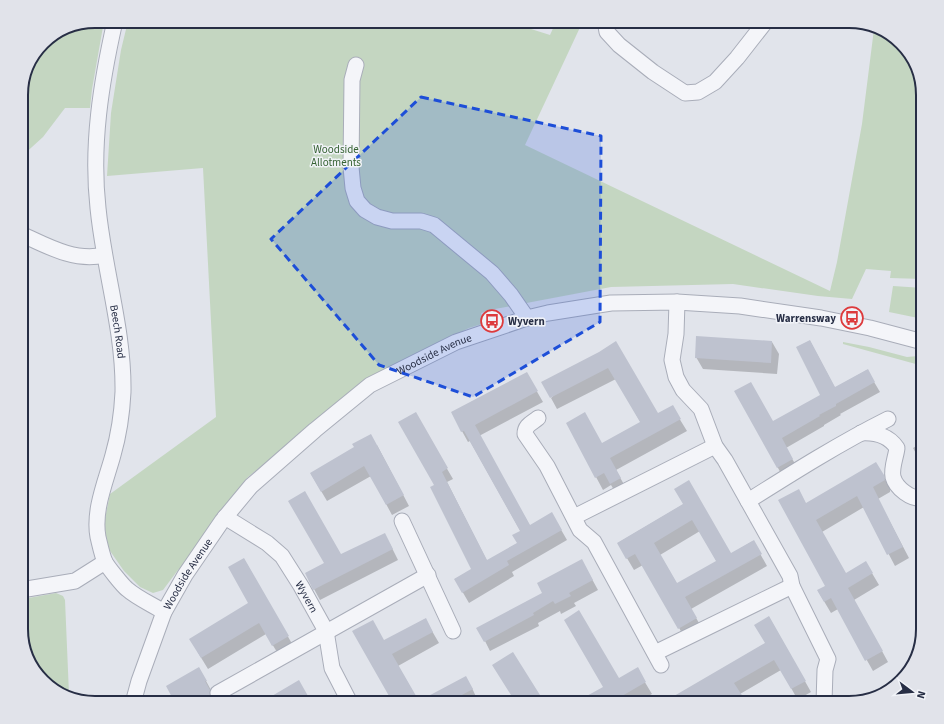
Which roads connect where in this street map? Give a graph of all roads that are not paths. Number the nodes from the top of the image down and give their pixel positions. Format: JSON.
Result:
{"nodes":[{"id":1,"x":113,"y":28,"type":"edge"},
{"id":2,"x":606,"y":28,"type":"edge"},
{"id":3,"x":761,"y":28,"type":"edge"},
{"id":4,"x":356,"y":65,"type":"dead end"},
{"id":5,"x":28,"y":238,"type":"edge"},
{"id":6,"x":104,"y":255,"type":"junction"},
{"id":7,"x":677,"y":302,"type":"junction"},
{"id":8,"x":527,"y":318,"type":"junction"},
{"id":9,"x":916,"y":340,"type":"edge"},
{"id":10,"x":538,"y":418,"type":"dead end"},
{"id":11,"x":888,"y":419,"type":"dead end"},
{"id":12,"x":861,"y":433,"type":"junction"},
{"id":13,"x":715,"y":446,"type":"junction"},
{"id":14,"x":916,"y":498,"type":"edge"},
{"id":15,"x":748,"y":501,"type":"junction"},
{"id":16,"x":225,"y":517,"type":"junction"},
{"id":17,"x":402,"y":521,"type":"dead end"},
{"id":18,"x":577,"y":524,"type":"junction"},
{"id":19,"x":106,"y":562,"type":"junction"},
{"id":20,"x":428,"y":575,"type":"junction"},
{"id":21,"x":792,"y":586,"type":"junction"},
{"id":22,"x":28,"y":589,"type":"edge"},
{"id":23,"x":164,"y":612,"type":"junction"},
{"id":24,"x":453,"y":631,"type":"dead end"},
{"id":25,"x":326,"y":632,"type":"junction"},
{"id":26,"x":218,"y":693,"type":"dead end"},
{"id":27,"x":135,"y":696,"type":"edge"},
{"id":28,"x":346,"y":696,"type":"edge"},
{"id":29,"x":824,"y":696,"type":"edge"}],
"edges":[{"from":1,"to":6,"type":"street","name":"Beech Road"},
{"from":2,"to":3,"type":"street"},
{"from":4,"to":8,"type":"street"},
{"from":5,"to":6,"type":"street"},
{"from":6,"to":19,"type":"street","name":"Beech Road"},
{"from":7,"to":8,"type":"street","name":"Woodside Avenue"},
{"from":7,"to":9,"type":"street","name":"Woodside Avenue"},
{"from":7,"to":13,"type":"street"},
{"from":8,"to":16,"type":"street","name":"Woodside Avenue"},
{"from":10,"to":18,"type":"street"},
{"from":11,"to":12,"type":"street"},
{"from":12,"to":14,"type":"street"},
{"from":12,"to":15,"type":"street"},
{"from":13,"to":15,"type":"street"},
{"from":13,"to":18,"type":"street"},
{"from":15,"to":21,"type":"street"},
{"from":16,"to":23,"type":"street","name":"Woodside Avenue"},
{"from":16,"to":25,"type":"street","name":"Wyvern"},
{"from":17,"to":20,"type":"street"},
{"from":18,"to":21,"type":"street"},
{"from":19,"to":22,"type":"street"},
{"from":19,"to":23,"type":"street","name":"Beech Road"},
{"from":20,"to":24,"type":"street"},
{"from":20,"to":25,"type":"street"},
{"from":21,"to":29,"type":"street"},
{"from":23,"to":27,"type":"street","name":"Woodside Avenue"},
{"from":25,"to":26,"type":"street"},
{"from":25,"to":28,"type":"street","name":"Wyvern"}]}
